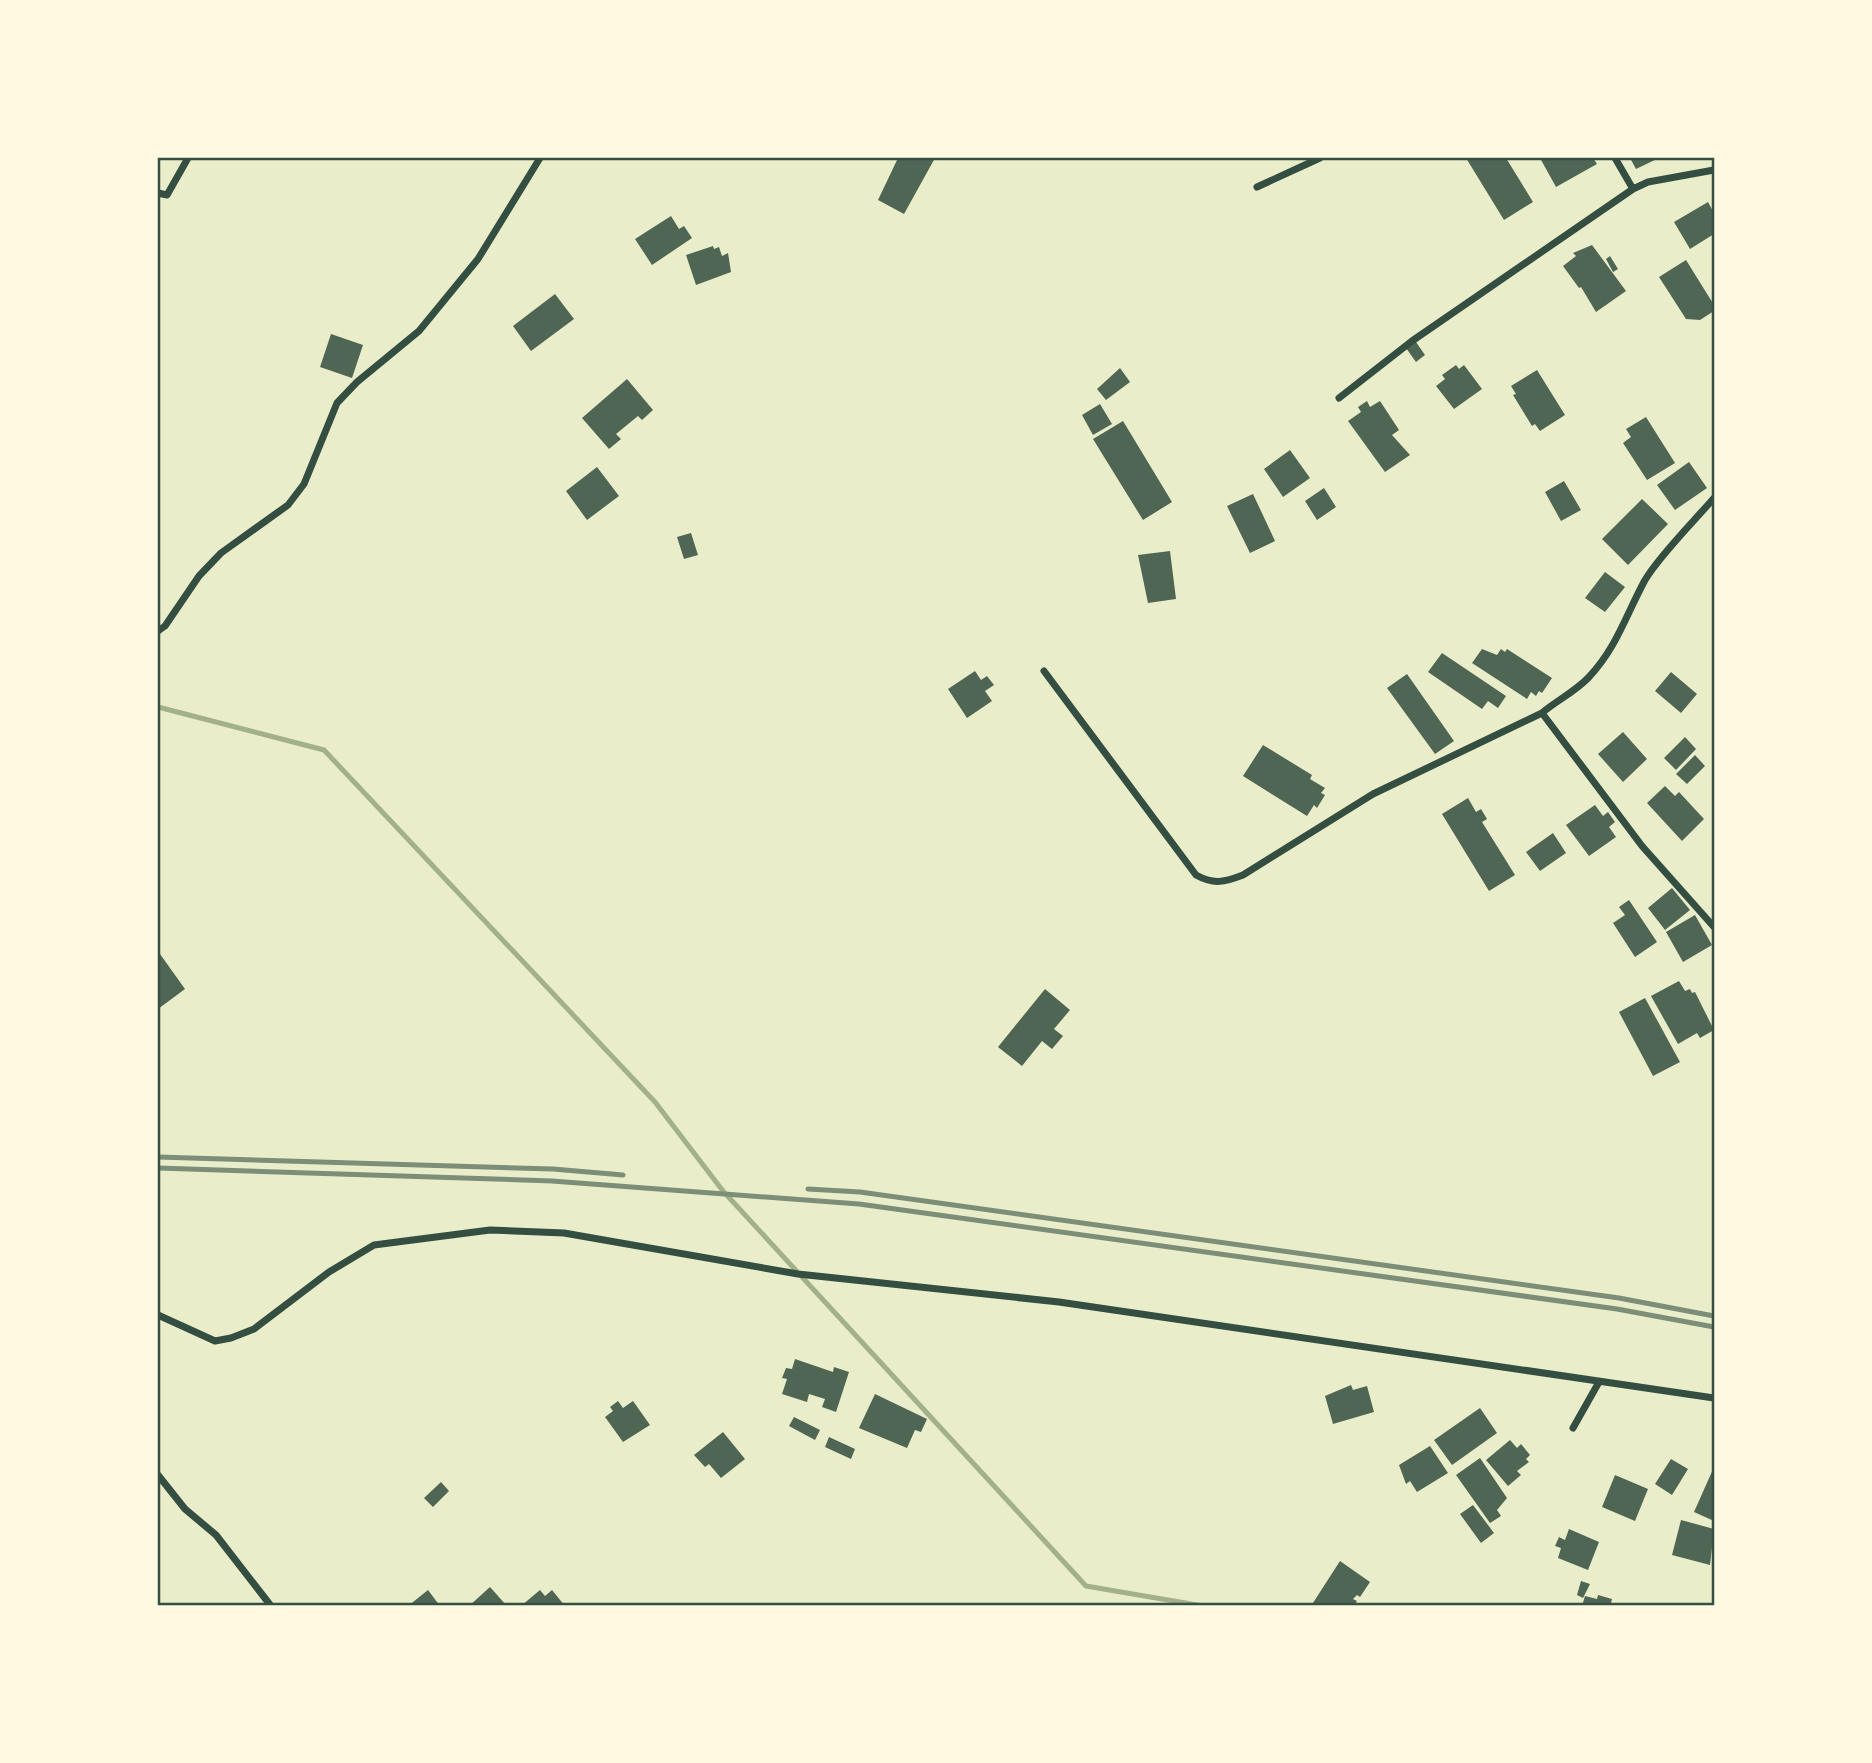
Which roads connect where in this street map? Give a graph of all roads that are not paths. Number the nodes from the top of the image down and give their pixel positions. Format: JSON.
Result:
{"nodes":[{"id":1,"x":188,"y":158,"type":"edge"},
{"id":2,"x":540,"y":158,"type":"edge"},
{"id":3,"x":1320,"y":158,"type":"edge"},
{"id":4,"x":1615,"y":158,"type":"edge"},
{"id":5,"x":1714,"y":170,"type":"edge"},
{"id":6,"x":1257,"y":187,"type":"dead end"},
{"id":7,"x":1633,"y":189,"type":"junction"},
{"id":8,"x":158,"y":193,"type":"edge"},
{"id":9,"x":1339,"y":398,"type":"dead end"},
{"id":10,"x":1714,"y":498,"type":"edge"},
{"id":11,"x":158,"y":631,"type":"edge"},
{"id":12,"x":1044,"y":671,"type":"dead end"},
{"id":13,"x":1542,"y":713,"type":"junction"},
{"id":14,"x":1714,"y":927,"type":"edge"},
{"id":15,"x":158,"y":1315,"type":"edge"},
{"id":16,"x":1599,"y":1381,"type":"junction"},
{"id":17,"x":1714,"y":1398,"type":"edge"},
{"id":18,"x":1573,"y":1428,"type":"dead end"},
{"id":19,"x":158,"y":1475,"type":"edge"},
{"id":20,"x":271,"y":1605,"type":"edge"}],
"edges":[{"from":1,"to":8,"type":"street"},
{"from":2,"to":11,"type":"street"},
{"from":3,"to":6,"type":"street"},
{"from":4,"to":7,"type":"street"},
{"from":5,"to":7,"type":"street"},
{"from":7,"to":9,"type":"street"},
{"from":10,"to":13,"type":"street"},
{"from":12,"to":13,"type":"street"},
{"from":13,"to":14,"type":"street"},
{"from":15,"to":16,"type":"street"},
{"from":16,"to":17,"type":"street"},
{"from":16,"to":18,"type":"street"},
{"from":19,"to":20,"type":"street"}]}
